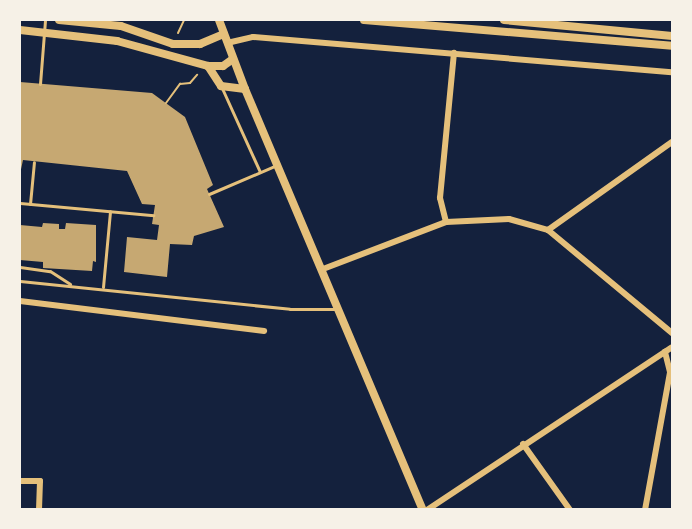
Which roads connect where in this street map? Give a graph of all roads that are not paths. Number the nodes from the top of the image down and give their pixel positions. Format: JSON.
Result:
{"nodes":[{"id":1,"x":45,"y":20,"type":"edge"},
{"id":2,"x":59,"y":20,"type":"edge"},
{"id":3,"x":219,"y":20,"type":"edge"},
{"id":4,"x":364,"y":20,"type":"edge"},
{"id":5,"x":504,"y":20,"type":"edge"},
{"id":6,"x":20,"y":30,"type":"edge"},
{"id":7,"x":44,"y":32,"type":"junction"},
{"id":8,"x":224,"y":34,"type":"junction"},
{"id":9,"x":672,"y":36,"type":"edge"},
{"id":10,"x":227,"y":43,"type":"junction"},
{"id":11,"x":672,"y":46,"type":"edge"},
{"id":12,"x":454,"y":53,"type":"junction"},
{"id":13,"x":233,"y":59,"type":"junction"},
{"id":14,"x":208,"y":66,"type":"junction"},
{"id":15,"x":672,"y":72,"type":"edge"},
{"id":16,"x":40,"y":84,"type":"dead end"},
{"id":17,"x":221,"y":86,"type":"junction"},
{"id":18,"x":244,"y":89,"type":"junction"},
{"id":19,"x":672,"y":142,"type":"edge"},
{"id":20,"x":34,"y":162,"type":"dead end"},
{"id":21,"x":278,"y":165,"type":"junction"},
{"id":22,"x":260,"y":172,"type":"junction"},
{"id":23,"x":209,"y":194,"type":"dead end"},
{"id":24,"x":20,"y":203,"type":"edge"},
{"id":25,"x":30,"y":204,"type":"junction"},
{"id":26,"x":110,"y":211,"type":"junction"},
{"id":27,"x":153,"y":215,"type":"dead end"},
{"id":28,"x":446,"y":222,"type":"junction"},
{"id":29,"x":548,"y":230,"type":"junction"},
{"id":30,"x":20,"y":267,"type":"edge"},
{"id":31,"x":323,"y":269,"type":"junction"},
{"id":32,"x":20,"y":281,"type":"edge"},
{"id":33,"x":71,"y":285,"type":"junction"},
{"id":34,"x":103,"y":287,"type":"junction"},
{"id":35,"x":20,"y":301,"type":"edge"},
{"id":36,"x":339,"y":309,"type":"junction"},
{"id":37,"x":264,"y":331,"type":"dead end"},
{"id":38,"x":672,"y":333,"type":"edge"},
{"id":39,"x":672,"y":347,"type":"edge"},
{"id":40,"x":665,"y":352,"type":"junction"},
{"id":41,"x":523,"y":444,"type":"junction"},
{"id":42,"x":20,"y":481,"type":"edge"},
{"id":43,"x":39,"y":510,"type":"edge"},
{"id":44,"x":425,"y":510,"type":"edge"},
{"id":45,"x":570,"y":510,"type":"edge"},
{"id":46,"x":645,"y":510,"type":"edge"}],
"edges":[{"from":1,"to":7,"type":"lane"},
{"from":2,"to":8,"type":"street"},
{"from":3,"to":8,"type":"street"},
{"from":4,"to":11,"type":"main road"},
{"from":5,"to":9,"type":"main road"},
{"from":6,"to":7,"type":"street"},
{"from":7,"to":14,"type":"street"},
{"from":7,"to":16,"type":"lane"},
{"from":8,"to":10,"type":"street"},
{"from":10,"to":12,"type":"street"},
{"from":10,"to":13,"type":"street"},
{"from":12,"to":15,"type":"street"},
{"from":12,"to":28,"type":"street"},
{"from":13,"to":14,"type":"street"},
{"from":13,"to":18,"type":"street"},
{"from":14,"to":17,"type":"street"},
{"from":17,"to":18,"type":"street"},
{"from":17,"to":22,"type":"lane"},
{"from":18,"to":21,"type":"street"},
{"from":19,"to":29,"type":"street"},
{"from":20,"to":25,"type":"lane"},
{"from":21,"to":22,"type":"lane"},
{"from":21,"to":31,"type":"street"},
{"from":22,"to":23,"type":"lane"},
{"from":24,"to":25,"type":"lane"},
{"from":25,"to":26,"type":"lane"},
{"from":26,"to":27,"type":"lane"},
{"from":26,"to":34,"type":"lane"},
{"from":28,"to":29,"type":"street"},
{"from":28,"to":31,"type":"street"},
{"from":29,"to":38,"type":"street"},
{"from":30,"to":33,"type":"lane"},
{"from":31,"to":36,"type":"street"},
{"from":32,"to":33,"type":"lane"},
{"from":33,"to":34,"type":"lane"},
{"from":34,"to":36,"type":"lane"},
{"from":35,"to":37,"type":"street"},
{"from":36,"to":44,"type":"street"},
{"from":39,"to":40,"type":"street"},
{"from":40,"to":41,"type":"street"},
{"from":40,"to":46,"type":"street"},
{"from":41,"to":44,"type":"street"},
{"from":41,"to":45,"type":"street"},
{"from":42,"to":43,"type":"street"}]}
